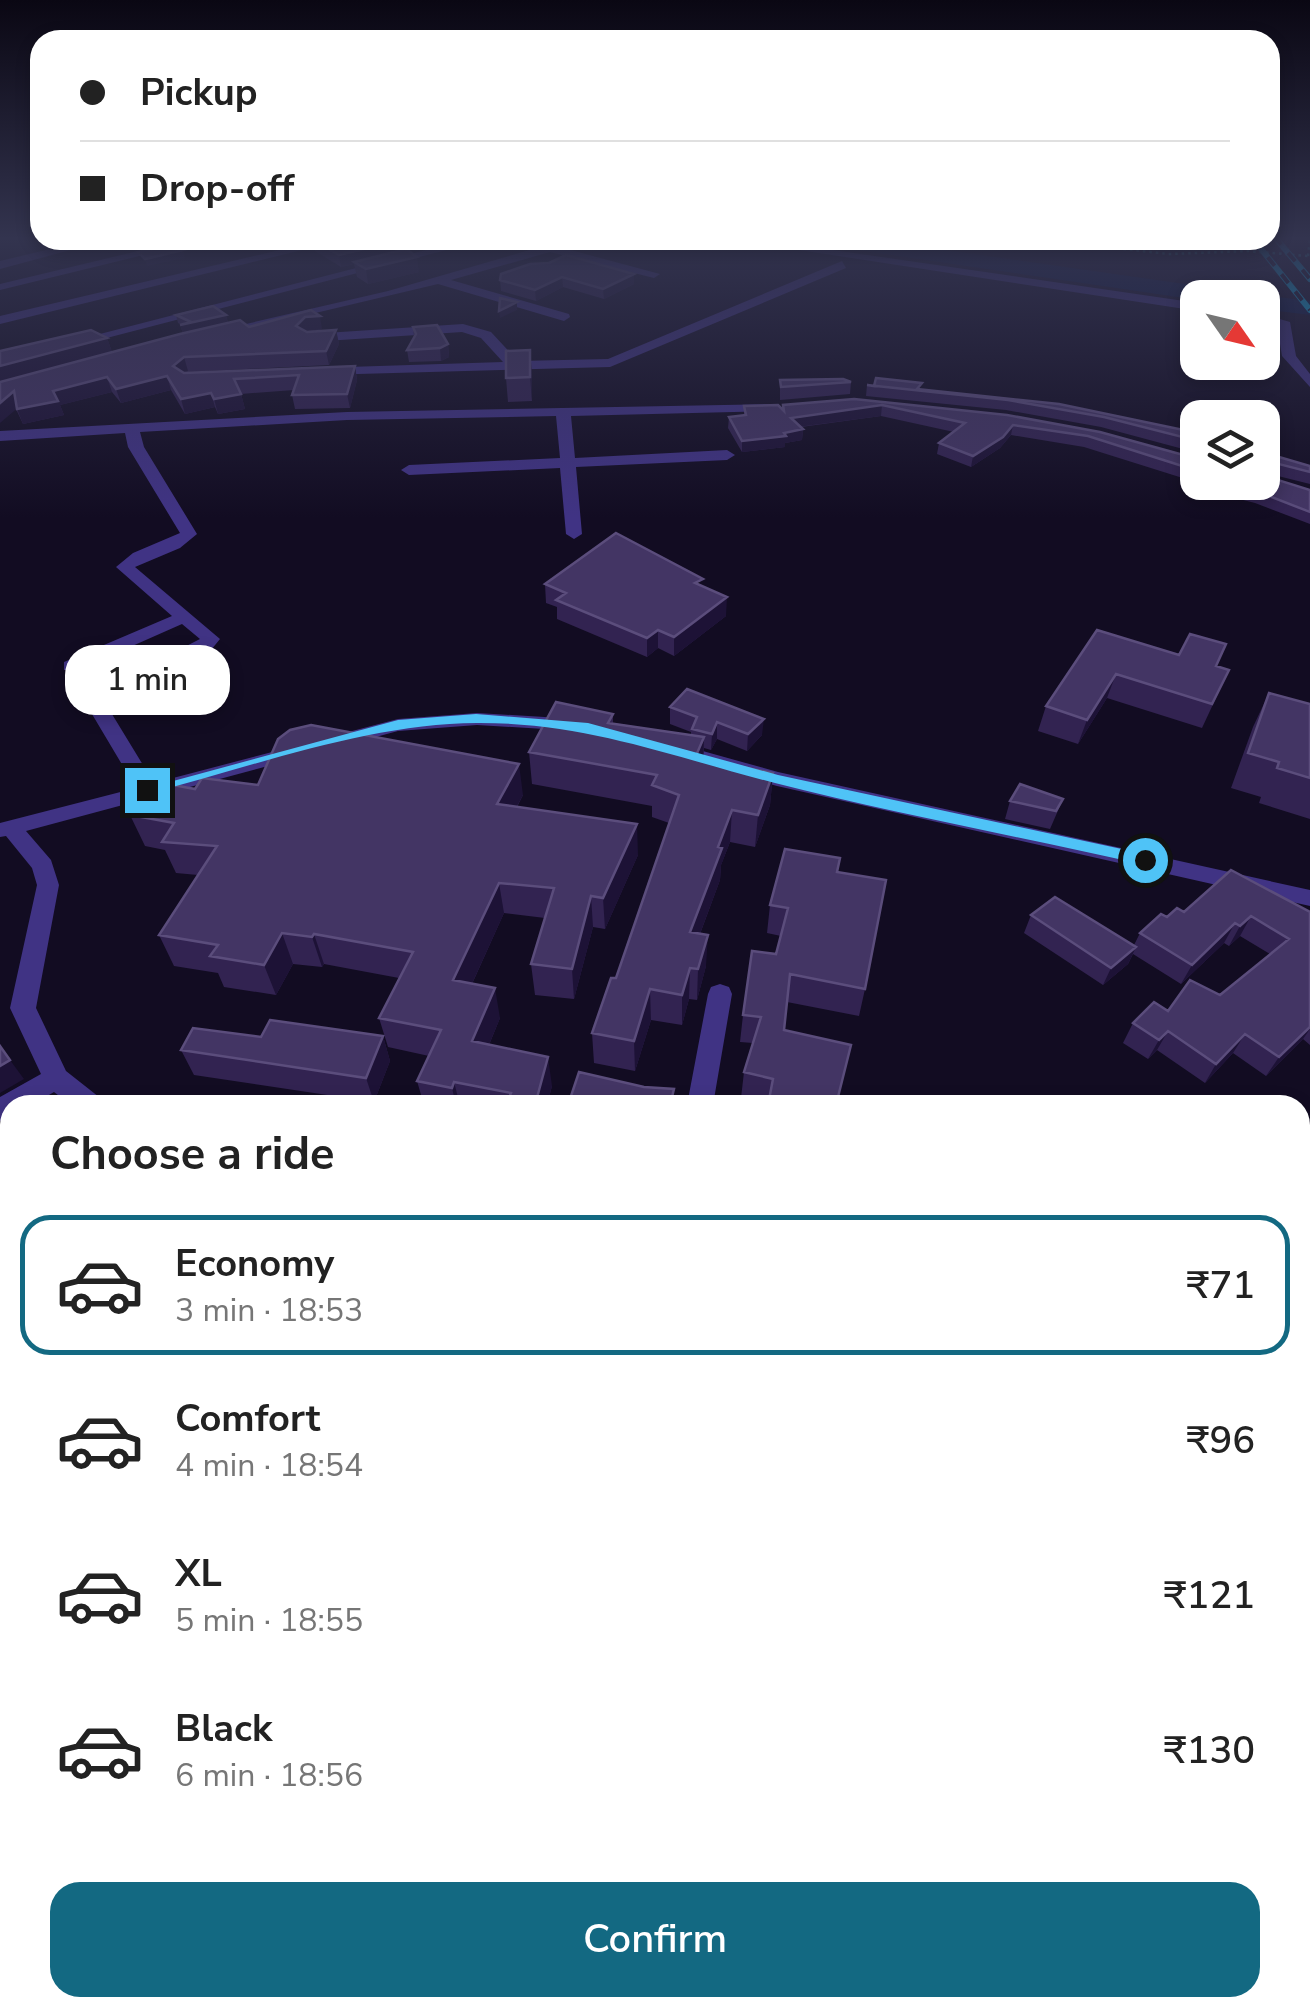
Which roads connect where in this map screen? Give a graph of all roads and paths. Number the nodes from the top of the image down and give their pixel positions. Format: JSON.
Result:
{"nodes":[{"id":1,"x":122,"y":330,"type":"edge"},
{"id":2,"x":226,"y":330,"type":"edge"},
{"id":3,"x":470,"y":330,"type":"edge"},
{"id":4,"x":472,"y":330,"type":"edge"},
{"id":5,"x":691,"y":330,"type":"edge"},
{"id":6,"x":1284,"y":330,"type":"edge"},
{"id":7,"x":376,"y":334,"type":"junction"},
{"id":8,"x":200,"y":336,"type":"edge"},
{"id":9,"x":310,"y":338,"type":"edge"},
{"id":10,"x":55,"y":347,"type":"edge"},
{"id":11,"x":513,"y":364,"type":"junction"},
{"id":12,"x":306,"y":372,"type":"edge"},
{"id":13,"x":1310,"y":382,"type":"edge"},
{"id":14,"x":367,"y":392,"type":"junction"},
{"id":15,"x":796,"y":406,"type":"edge"},
{"id":16,"x":563,"y":411,"type":"junction"},
{"id":17,"x":132,"y":430,"type":"junction"},
{"id":18,"x":0,"y":436,"type":"edge"},
{"id":19,"x":727,"y":455,"type":"dead end"},
{"id":20,"x":568,"y":463,"type":"junction"},
{"id":21,"x":409,"y":470,"type":"dead end"},
{"id":22,"x":574,"y":534,"type":"dead end"},
{"id":23,"x":184,"y":617,"type":"junction"},
{"id":24,"x":71,"y":666,"type":"dead end"},
{"id":25,"x":607,"y":732,"type":"edge"},
{"id":26,"x":645,"y":742,"type":"edge"},
{"id":27,"x":147,"y":790,"type":"junction"},
{"id":28,"x":6,"y":829,"type":"edge"},
{"id":29,"x":1310,"y":898,"type":"edge"},
{"id":30,"x":720,"y":994,"type":"dead end"},
{"id":31,"x":56,"y":1078,"type":"junction"},
{"id":32,"x":26,"y":1095,"type":"edge"},
{"id":33,"x":77,"y":1095,"type":"edge"},
{"id":34,"x":702,"y":1095,"type":"edge"}],
"edges":[{"from":1,"to":10,"type":"street"},
{"from":2,"to":8,"type":"street"},
{"from":3,"to":7,"type":"street"},
{"from":4,"to":11,"type":"street"},
{"from":5,"to":11,"type":"street"},
{"from":6,"to":13,"type":"street"},
{"from":7,"to":9,"type":"street"},
{"from":7,"to":14,"type":"street"},
{"from":11,"to":14,"type":"street"},
{"from":12,"to":14,"type":"street"},
{"from":14,"to":16,"type":"street"},
{"from":14,"to":17,"type":"street"},
{"from":15,"to":16,"type":"street"},
{"from":16,"to":20,"type":"street"},
{"from":17,"to":18,"type":"street"},
{"from":17,"to":23,"type":"street"},
{"from":19,"to":20,"type":"street"},
{"from":20,"to":21,"type":"street"},
{"from":20,"to":22,"type":"street"},
{"from":23,"to":24,"type":"street"},
{"from":23,"to":27,"type":"street"},
{"from":25,"to":27,"type":"street"},
{"from":26,"to":29,"type":"street"},
{"from":27,"to":28,"type":"street"},
{"from":28,"to":31,"type":"street"},
{"from":30,"to":34,"type":"street"},
{"from":31,"to":32,"type":"street"},
{"from":31,"to":33,"type":"street"}]}
